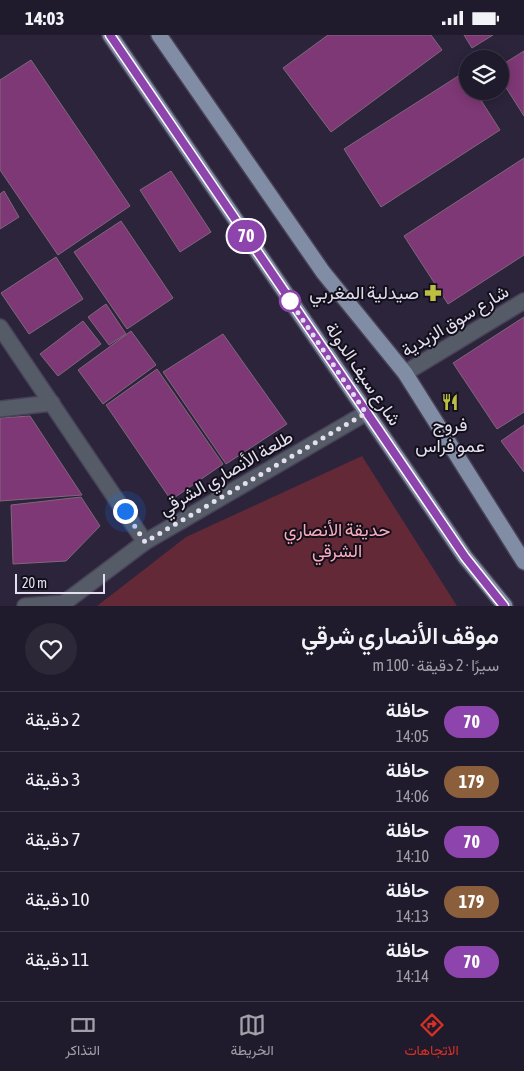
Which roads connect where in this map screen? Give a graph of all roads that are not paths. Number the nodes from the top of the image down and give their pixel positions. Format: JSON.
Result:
{"nodes":[{"id":1,"x":110,"y":35,"type":"edge"},
{"id":2,"x":159,"y":35,"type":"edge"},
{"id":3,"x":524,"y":301,"type":"edge"},
{"id":4,"x":0,"y":327,"type":"edge"},
{"id":5,"x":405,"y":373,"type":"junction"},
{"id":6,"x":52,"y":403,"type":"junction"},
{"id":7,"x":0,"y":409,"type":"edge"},
{"id":8,"x":366,"y":413,"type":"junction"},
{"id":9,"x":145,"y":542,"type":"junction"},
{"id":10,"x":524,"y":561,"type":"edge"},
{"id":11,"x":63,"y":604,"type":"edge"},
{"id":12,"x":25,"y":606,"type":"edge"},
{"id":13,"x":504,"y":606,"type":"edge"}],
"edges":[{"from":1,"to":8,"type":"main road","name":"شارع سيف الدولة"},
{"from":2,"to":5,"type":"main road","name":"شارع سيف الدولة"},
{"from":3,"to":5,"type":"street","name":"شارع سوق الزبدية"},
{"from":4,"to":6,"type":"street"},
{"from":5,"to":10,"type":"main road","name":"شارع سيف الدولة"},
{"from":6,"to":7,"type":"street"},
{"from":6,"to":9,"type":"street"},
{"from":8,"to":9,"type":"street","name":"طلعة الأنصاري الشرقي"},
{"from":8,"to":13,"type":"main road","name":"شارع سيف الدولة"},
{"from":9,"to":11,"type":"street","name":"طلعة الأنصاري الشرقي"},
{"from":11,"to":12,"type":"street"}]}
